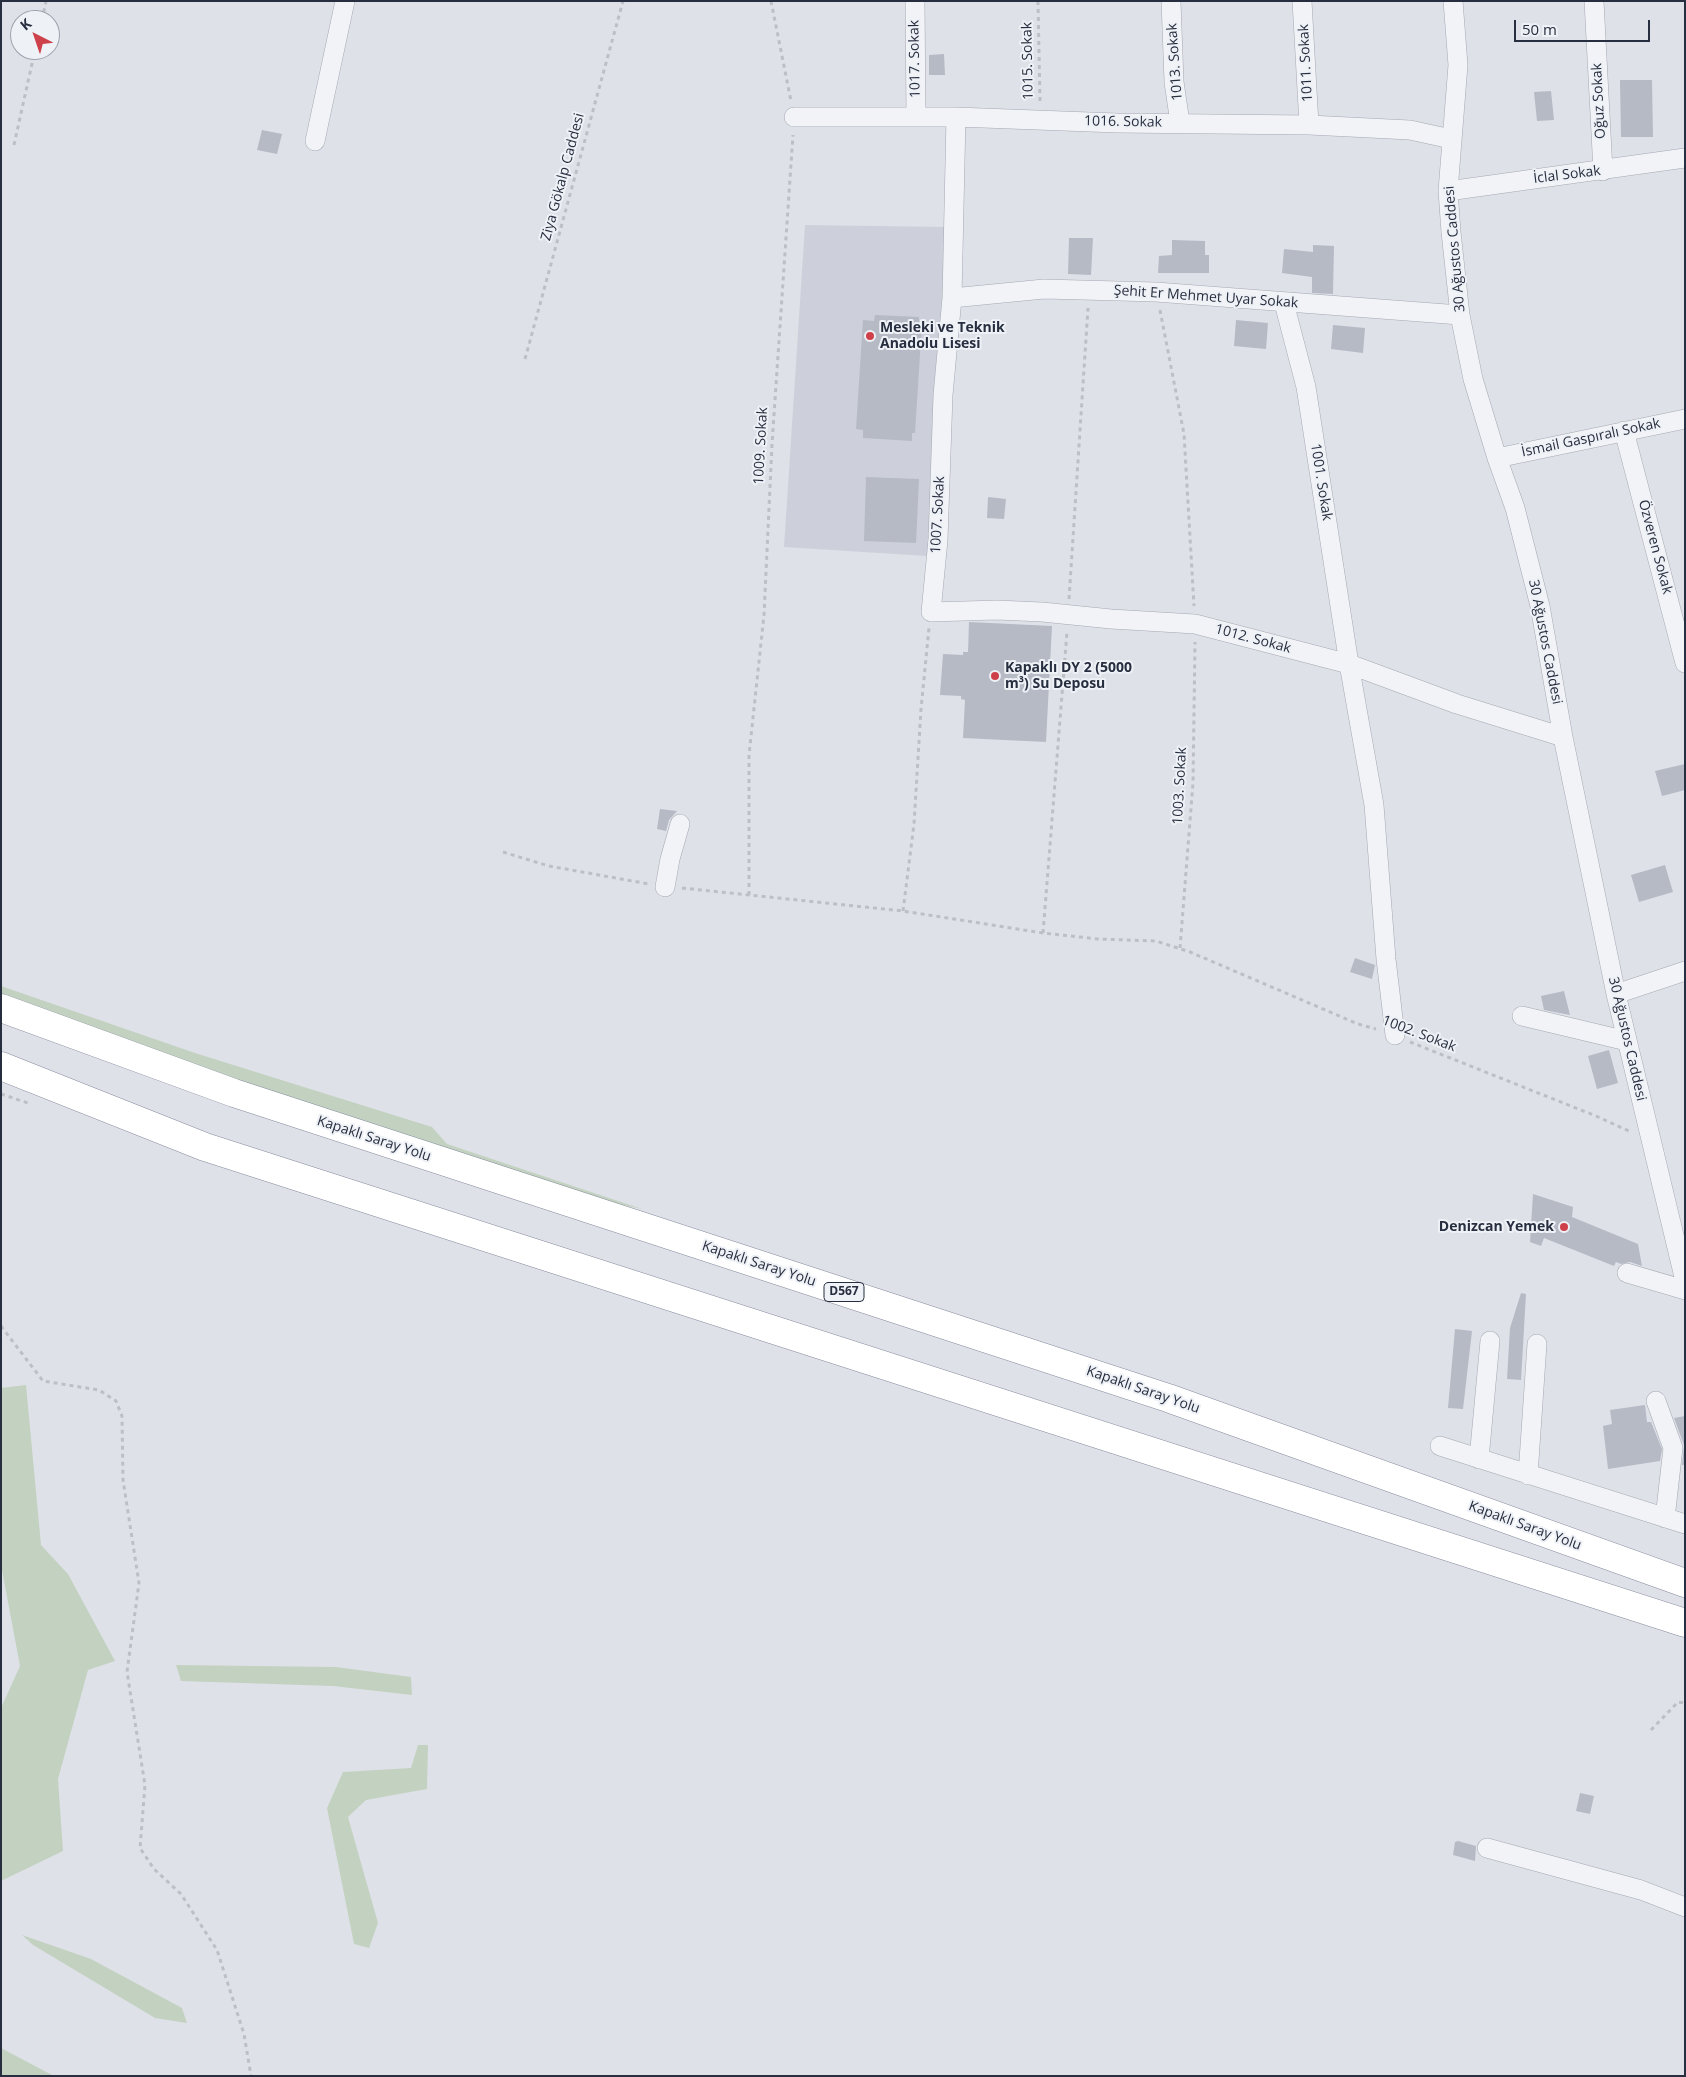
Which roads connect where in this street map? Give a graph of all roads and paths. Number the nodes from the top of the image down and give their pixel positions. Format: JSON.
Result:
{"nodes":[{"id":1,"x":345,"y":1,"type":"edge"},
{"id":2,"x":623,"y":1,"type":"edge"},
{"id":3,"x":771,"y":1,"type":"edge"},
{"id":4,"x":915,"y":1,"type":"edge"},
{"id":5,"x":1038,"y":1,"type":"edge"},
{"id":6,"x":1172,"y":1,"type":"edge"},
{"id":7,"x":1302,"y":1,"type":"edge"},
{"id":8,"x":1453,"y":1,"type":"edge"},
{"id":9,"x":1594,"y":1,"type":"edge"},
{"id":10,"x":33,"y":60,"type":"edge"},
{"id":11,"x":794,"y":117,"type":"junction"},
{"id":12,"x":916,"y":117,"type":"junction"},
{"id":13,"x":956,"y":117,"type":"junction"},
{"id":14,"x":1040,"y":120,"type":"junction"},
{"id":15,"x":1180,"y":124,"type":"junction"},
{"id":16,"x":1309,"y":125,"type":"junction"},
{"id":17,"x":1452,"y":139,"type":"junction"},
{"id":18,"x":315,"y":141,"type":"dead end"},
{"id":19,"x":14,"y":145,"type":"dead end"},
{"id":20,"x":1685,"y":158,"type":"edge"},
{"id":21,"x":1603,"y":171,"type":"junction"},
{"id":22,"x":1448,"y":191,"type":"junction"},
{"id":23,"x":1156,"y":292,"type":"junction"},
{"id":24,"x":952,"y":298,"type":"junction"},
{"id":25,"x":1284,"y":302,"type":"junction"},
{"id":26,"x":1460,"y":315,"type":"junction"},
{"id":27,"x":525,"y":359,"type":"dead end"},
{"id":28,"x":1685,"y":419,"type":"edge"},
{"id":29,"x":1624,"y":431,"type":"junction"},
{"id":30,"x":1497,"y":458,"type":"junction"},
{"id":31,"x":931,"y":612,"type":"junction"},
{"id":32,"x":1195,"y":624,"type":"junction"},
{"id":33,"x":1685,"y":663,"type":"edge"},
{"id":34,"x":1349,"y":664,"type":"junction"},
{"id":35,"x":1563,"y":737,"type":"junction"},
{"id":36,"x":680,"y":824,"type":"dead end"},
{"id":37,"x":504,"y":852,"type":"dead end"},
{"id":38,"x":665,"y":887,"type":"junction"},
{"id":39,"x":748,"y":895,"type":"junction"},
{"id":40,"x":903,"y":912,"type":"junction"},
{"id":41,"x":1180,"y":948,"type":"junction"},
{"id":42,"x":1685,"y":971,"type":"edge"},
{"id":43,"x":1616,"y":994,"type":"junction"},
{"id":44,"x":1,"y":1008,"type":"edge"},
{"id":45,"x":1522,"y":1016,"type":"dead end"},
{"id":46,"x":1395,"y":1035,"type":"junction"},
{"id":47,"x":1627,"y":1041,"type":"junction"},
{"id":48,"x":1,"y":1066,"type":"edge"},
{"id":49,"x":1650,"y":1142,"type":"junction"},
{"id":50,"x":1678,"y":1234,"type":"edge"},
{"id":51,"x":1628,"y":1273,"type":"dead end"},
{"id":52,"x":1685,"y":1281,"type":"edge"},
{"id":53,"x":1685,"y":1290,"type":"edge"},
{"id":54,"x":1,"y":1326,"type":"edge"},
{"id":55,"x":1490,"y":1342,"type":"dead end"},
{"id":56,"x":1537,"y":1344,"type":"dead end"},
{"id":57,"x":1656,"y":1401,"type":"dead end"},
{"id":58,"x":1440,"y":1446,"type":"dead end"},
{"id":59,"x":1479,"y":1459,"type":"junction"},
{"id":60,"x":1528,"y":1475,"type":"junction"},
{"id":61,"x":1665,"y":1518,"type":"junction"},
{"id":62,"x":1685,"y":1524,"type":"edge"},
{"id":63,"x":1685,"y":1583,"type":"edge"},
{"id":64,"x":1685,"y":1623,"type":"edge"},
{"id":65,"x":1685,"y":1703,"type":"edge"},
{"id":66,"x":1651,"y":1730,"type":"dead end"},
{"id":67,"x":1487,"y":1848,"type":"dead end"},
{"id":68,"x":1685,"y":1906,"type":"edge"},
{"id":69,"x":251,"y":2076,"type":"edge"}],
"edges":[{"from":1,"to":18,"type":"street"},
{"from":2,"to":27,"type":"path","name":"Ziya Gökalp Caddesi"},
{"from":3,"to":11,"type":"path","name":"1009. Sokak"},
{"from":4,"to":12,"type":"street","name":"1017. Sokak"},
{"from":5,"to":14,"type":"path","name":"1015. Sokak"},
{"from":6,"to":15,"type":"street","name":"1013. Sokak"},
{"from":7,"to":16,"type":"street","name":"1011. Sokak"},
{"from":8,"to":17,"type":"street","name":"30 Ağustos Caddesi"},
{"from":9,"to":21,"type":"street","name":"Oğuz Sokak"},
{"from":10,"to":19,"type":"path"},
{"from":11,"to":12,"type":"street","name":"1016. Sokak"},
{"from":11,"to":39,"type":"path","name":"1009. Sokak"},
{"from":12,"to":13,"type":"street","name":"1016. Sokak"},
{"from":13,"to":14,"type":"street","name":"1016. Sokak"},
{"from":13,"to":24,"type":"street","name":"1007. Sokak"},
{"from":14,"to":15,"type":"street","name":"1016. Sokak"},
{"from":15,"to":16,"type":"street","name":"1016. Sokak"},
{"from":16,"to":17,"type":"street","name":"1016. Sokak"},
{"from":17,"to":22,"type":"street","name":"30 Ağustos Caddesi"},
{"from":20,"to":21,"type":"street","name":"İclal Sokak"},
{"from":21,"to":22,"type":"street","name":"İclal Sokak"},
{"from":22,"to":26,"type":"street","name":"30 Ağustos Caddesi"},
{"from":23,"to":24,"type":"street","name":"Şehit Er Mehmet Uyar Sokak"},
{"from":23,"to":25,"type":"street","name":"Şehit Er Mehmet Uyar Sokak"},
{"from":23,"to":32,"type":"path","name":"1003. Sokak"},
{"from":24,"to":31,"type":"street","name":"1007. Sokak"},
{"from":25,"to":26,"type":"street","name":"Şehit Er Mehmet Uyar Sokak"},
{"from":25,"to":34,"type":"street","name":"1001. Sokak"},
{"from":26,"to":30,"type":"street","name":"30 Ağustos Caddesi"},
{"from":28,"to":29,"type":"street","name":"İsmail Gaspıralı Sokak"},
{"from":29,"to":30,"type":"street","name":"İsmail Gaspıralı Sokak"},
{"from":29,"to":33,"type":"street","name":"Özveren Sokak"},
{"from":30,"to":35,"type":"street","name":"30 Ağustos Caddesi"},
{"from":31,"to":32,"type":"street","name":"1012. Sokak"},
{"from":31,"to":40,"type":"path"},
{"from":32,"to":34,"type":"street","name":"1012. Sokak"},
{"from":32,"to":41,"type":"path","name":"1003. Sokak"},
{"from":34,"to":35,"type":"street","name":"1012. Sokak"},
{"from":34,"to":46,"type":"street","name":"1001. Sokak"},
{"from":35,"to":43,"type":"street","name":"30 Ağustos Caddesi"},
{"from":36,"to":38,"type":"street"},
{"from":37,"to":38,"type":"path","name":"1002. Sokak"},
{"from":38,"to":39,"type":"path","name":"1002. Sokak"},
{"from":39,"to":40,"type":"path","name":"1002. Sokak"},
{"from":40,"to":41,"type":"path","name":"1002. Sokak"},
{"from":41,"to":46,"type":"path","name":"1002. Sokak"},
{"from":42,"to":43,"type":"street"},
{"from":43,"to":47,"type":"street","name":"30 Ağustos Caddesi"},
{"from":44,"to":63,"type":"highway","name":"Kapaklı Saray Yolu","number":"D567"},
{"from":45,"to":47,"type":"street"},
{"from":46,"to":49,"type":"path","name":"1002. Sokak"},
{"from":47,"to":49,"type":"street","name":"30 Ağustos Caddesi"},
{"from":48,"to":64,"type":"highway"},
{"from":49,"to":50,"type":"street","name":"30 Ağustos Caddesi"},
{"from":50,"to":52,"type":"street","name":"30 Ağustos Caddesi"},
{"from":51,"to":53,"type":"street"},
{"from":54,"to":69,"type":"path"},
{"from":55,"to":59,"type":"street"},
{"from":56,"to":60,"type":"street"},
{"from":57,"to":61,"type":"street"},
{"from":58,"to":59,"type":"street"},
{"from":59,"to":60,"type":"street"},
{"from":60,"to":61,"type":"street"},
{"from":61,"to":62,"type":"street"},
{"from":65,"to":66,"type":"path"},
{"from":67,"to":68,"type":"street"}]}
